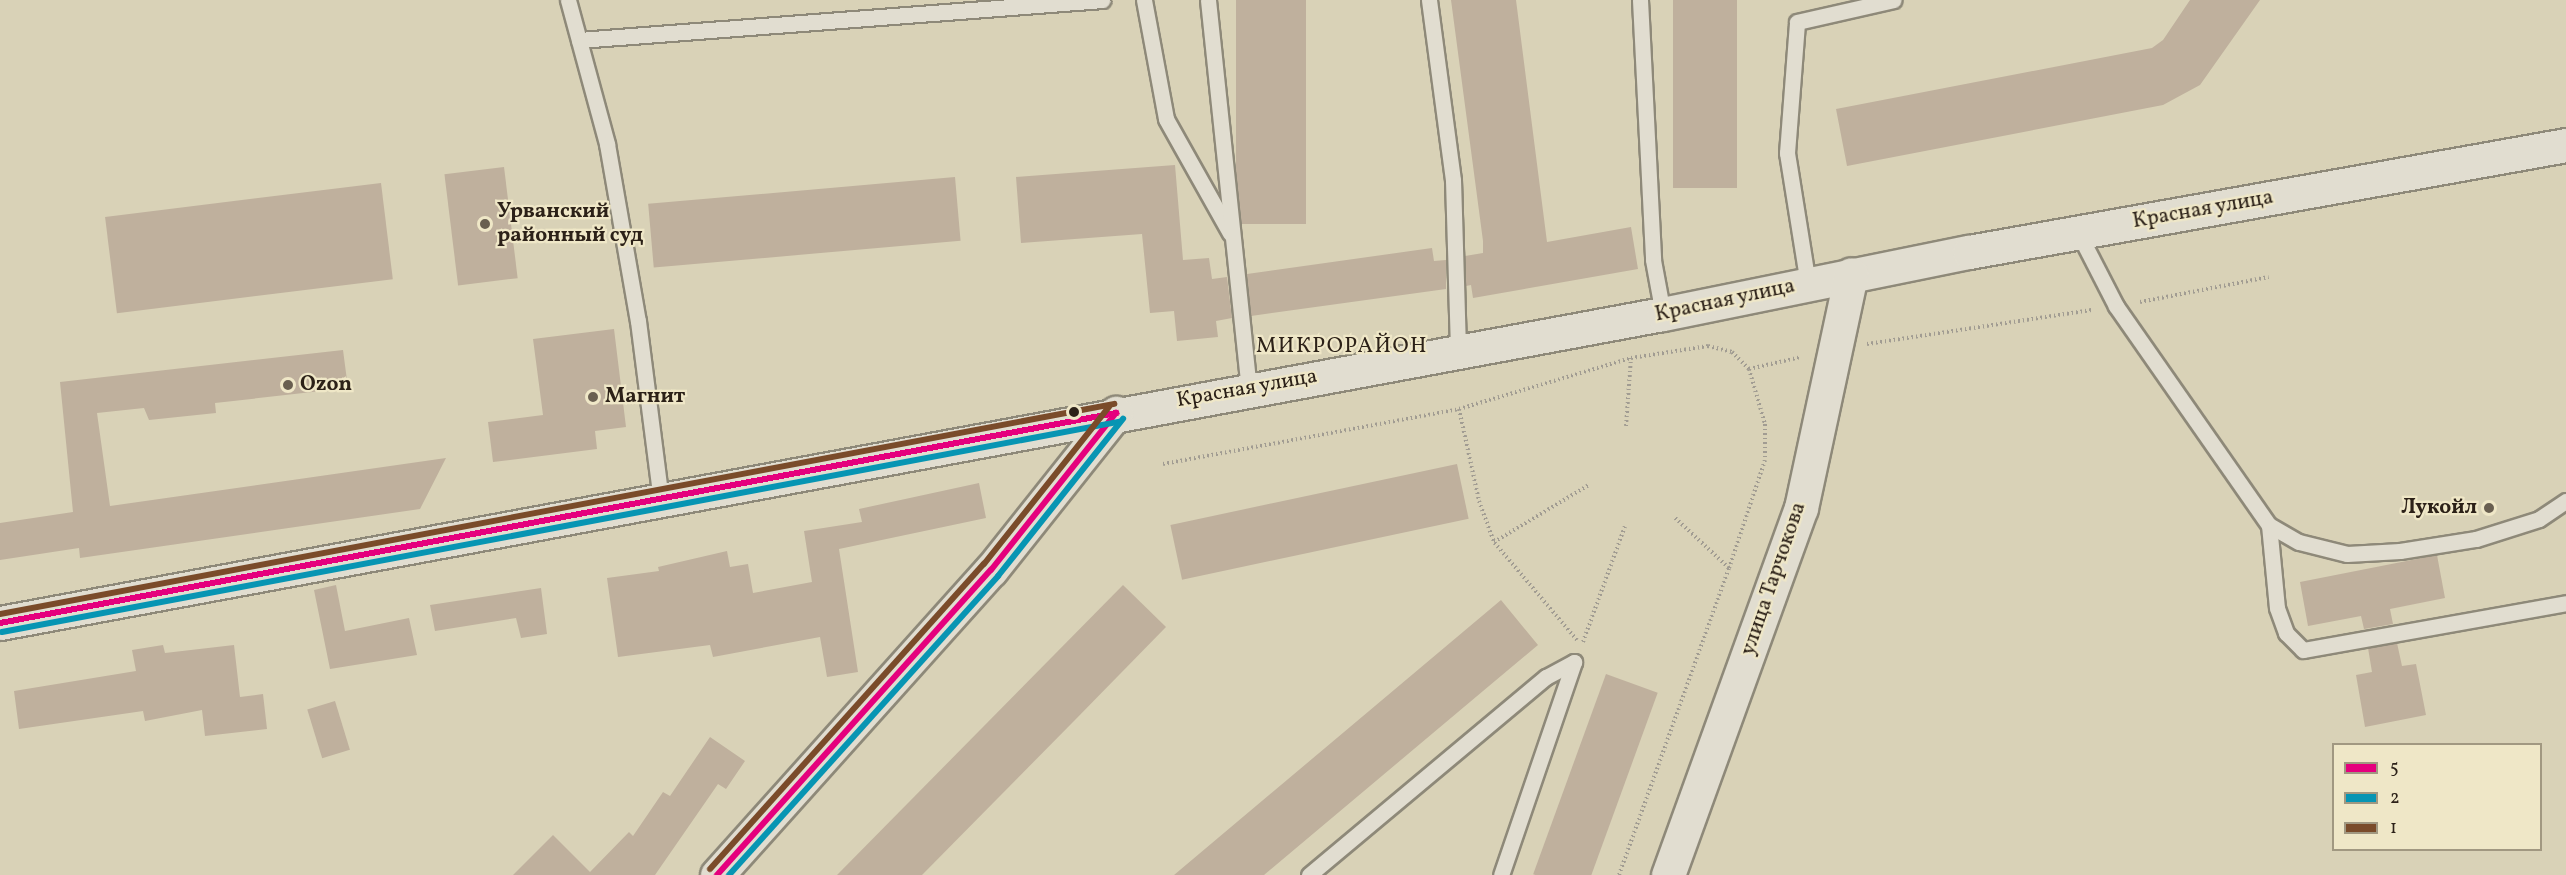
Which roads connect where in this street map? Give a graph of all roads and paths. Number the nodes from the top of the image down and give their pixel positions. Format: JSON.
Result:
{"nodes":[{"id":1,"x":568,"y":0,"type":"edge"},
{"id":2,"x":1102,"y":0,"type":"edge"},
{"id":3,"x":1144,"y":0,"type":"edge"},
{"id":4,"x":1208,"y":0,"type":"edge"},
{"id":5,"x":1429,"y":0,"type":"edge"},
{"id":6,"x":1640,"y":0,"type":"edge"},
{"id":7,"x":1894,"y":0,"type":"edge"},
{"id":8,"x":579,"y":40,"type":"junction"},
{"id":9,"x":2566,"y":145,"type":"edge"},
{"id":10,"x":2078,"y":232,"type":"junction"},
{"id":11,"x":1233,"y":237,"type":"junction"},
{"id":12,"x":1851,"y":274,"type":"junction"},
{"id":13,"x":2269,"y":277,"type":"dead end"},
{"id":14,"x":1808,"y":284,"type":"junction"},
{"id":15,"x":2116,"y":306,"type":"junction"},
{"id":16,"x":1663,"y":314,"type":"junction"},
{"id":17,"x":1894,"y":339,"type":"dead end"},
{"id":18,"x":1458,"y":352,"type":"junction"},
{"id":19,"x":1631,"y":358,"type":"junction"},
{"id":20,"x":1249,"y":388,"type":"junction"},
{"id":21,"x":1459,"y":409,"type":"junction"},
{"id":22,"x":1116,"y":413,"type":"junction"},
{"id":23,"x":1626,"y":426,"type":"dead end"},
{"id":24,"x":1163,"y":464,"type":"dead end"},
{"id":25,"x":1589,"y":485,"type":"dead end"},
{"id":26,"x":661,"y":500,"type":"junction"},
{"id":27,"x":2566,"y":501,"type":"edge"},
{"id":28,"x":1673,"y":516,"type":"dead end"},
{"id":29,"x":2269,"y":525,"type":"junction"},
{"id":30,"x":1625,"y":526,"type":"dead end"},
{"id":31,"x":1494,"y":542,"type":"junction"},
{"id":32,"x":1729,"y":568,"type":"junction"},
{"id":33,"x":2566,"y":603,"type":"edge"},
{"id":34,"x":0,"y":623,"type":"edge"},
{"id":35,"x":1582,"y":645,"type":"junction"},
{"id":36,"x":1574,"y":662,"type":"junction"},
{"id":37,"x":717,"y":875,"type":"edge"},
{"id":38,"x":1309,"y":875,"type":"edge"},
{"id":39,"x":1501,"y":875,"type":"edge"},
{"id":40,"x":1619,"y":875,"type":"edge"},
{"id":41,"x":1668,"y":875,"type":"edge"}],
"edges":[{"from":1,"to":8,"type":"lane"},
{"from":2,"to":8,"type":"lane"},
{"from":3,"to":11,"type":"lane"},
{"from":4,"to":11,"type":"lane"},
{"from":5,"to":18,"type":"lane"},
{"from":6,"to":16,"type":"lane"},
{"from":7,"to":14,"type":"lane"},
{"from":8,"to":26,"type":"lane"},
{"from":9,"to":10,"type":"street","name":"Красная улица"},
{"from":10,"to":12,"type":"street","name":"Красная улица"},
{"from":10,"to":15,"type":"lane"},
{"from":11,"to":20,"type":"lane"},
{"from":12,"to":14,"type":"street","name":"Красная улица"},
{"from":12,"to":41,"type":"street","name":"улица Тарчокова"},
{"from":13,"to":15,"type":"path"},
{"from":14,"to":16,"type":"street","name":"Красная улица"},
{"from":15,"to":17,"type":"path"},
{"from":15,"to":29,"type":"lane"},
{"from":16,"to":18,"type":"street","name":"Красная улица"},
{"from":18,"to":20,"type":"street","name":"Красная улица"},
{"from":19,"to":21,"type":"path"},
{"from":19,"to":23,"type":"path"},
{"from":19,"to":32,"type":"path"},
{"from":20,"to":22,"type":"street","name":"Красная улица"},
{"from":21,"to":24,"type":"path"},
{"from":21,"to":31,"type":"path"},
{"from":22,"to":26,"type":"street","name":"Красная улица"},
{"from":22,"to":37,"type":"street"},
{"from":25,"to":31,"type":"path"},
{"from":26,"to":34,"type":"street","name":"Красная улица"},
{"from":27,"to":29,"type":"lane"},
{"from":28,"to":32,"type":"path"},
{"from":29,"to":33,"type":"lane"},
{"from":30,"to":35,"type":"path"},
{"from":31,"to":35,"type":"path"},
{"from":32,"to":40,"type":"path"},
{"from":35,"to":36,"type":"path"},
{"from":36,"to":38,"type":"lane"},
{"from":36,"to":39,"type":"lane"}]}
